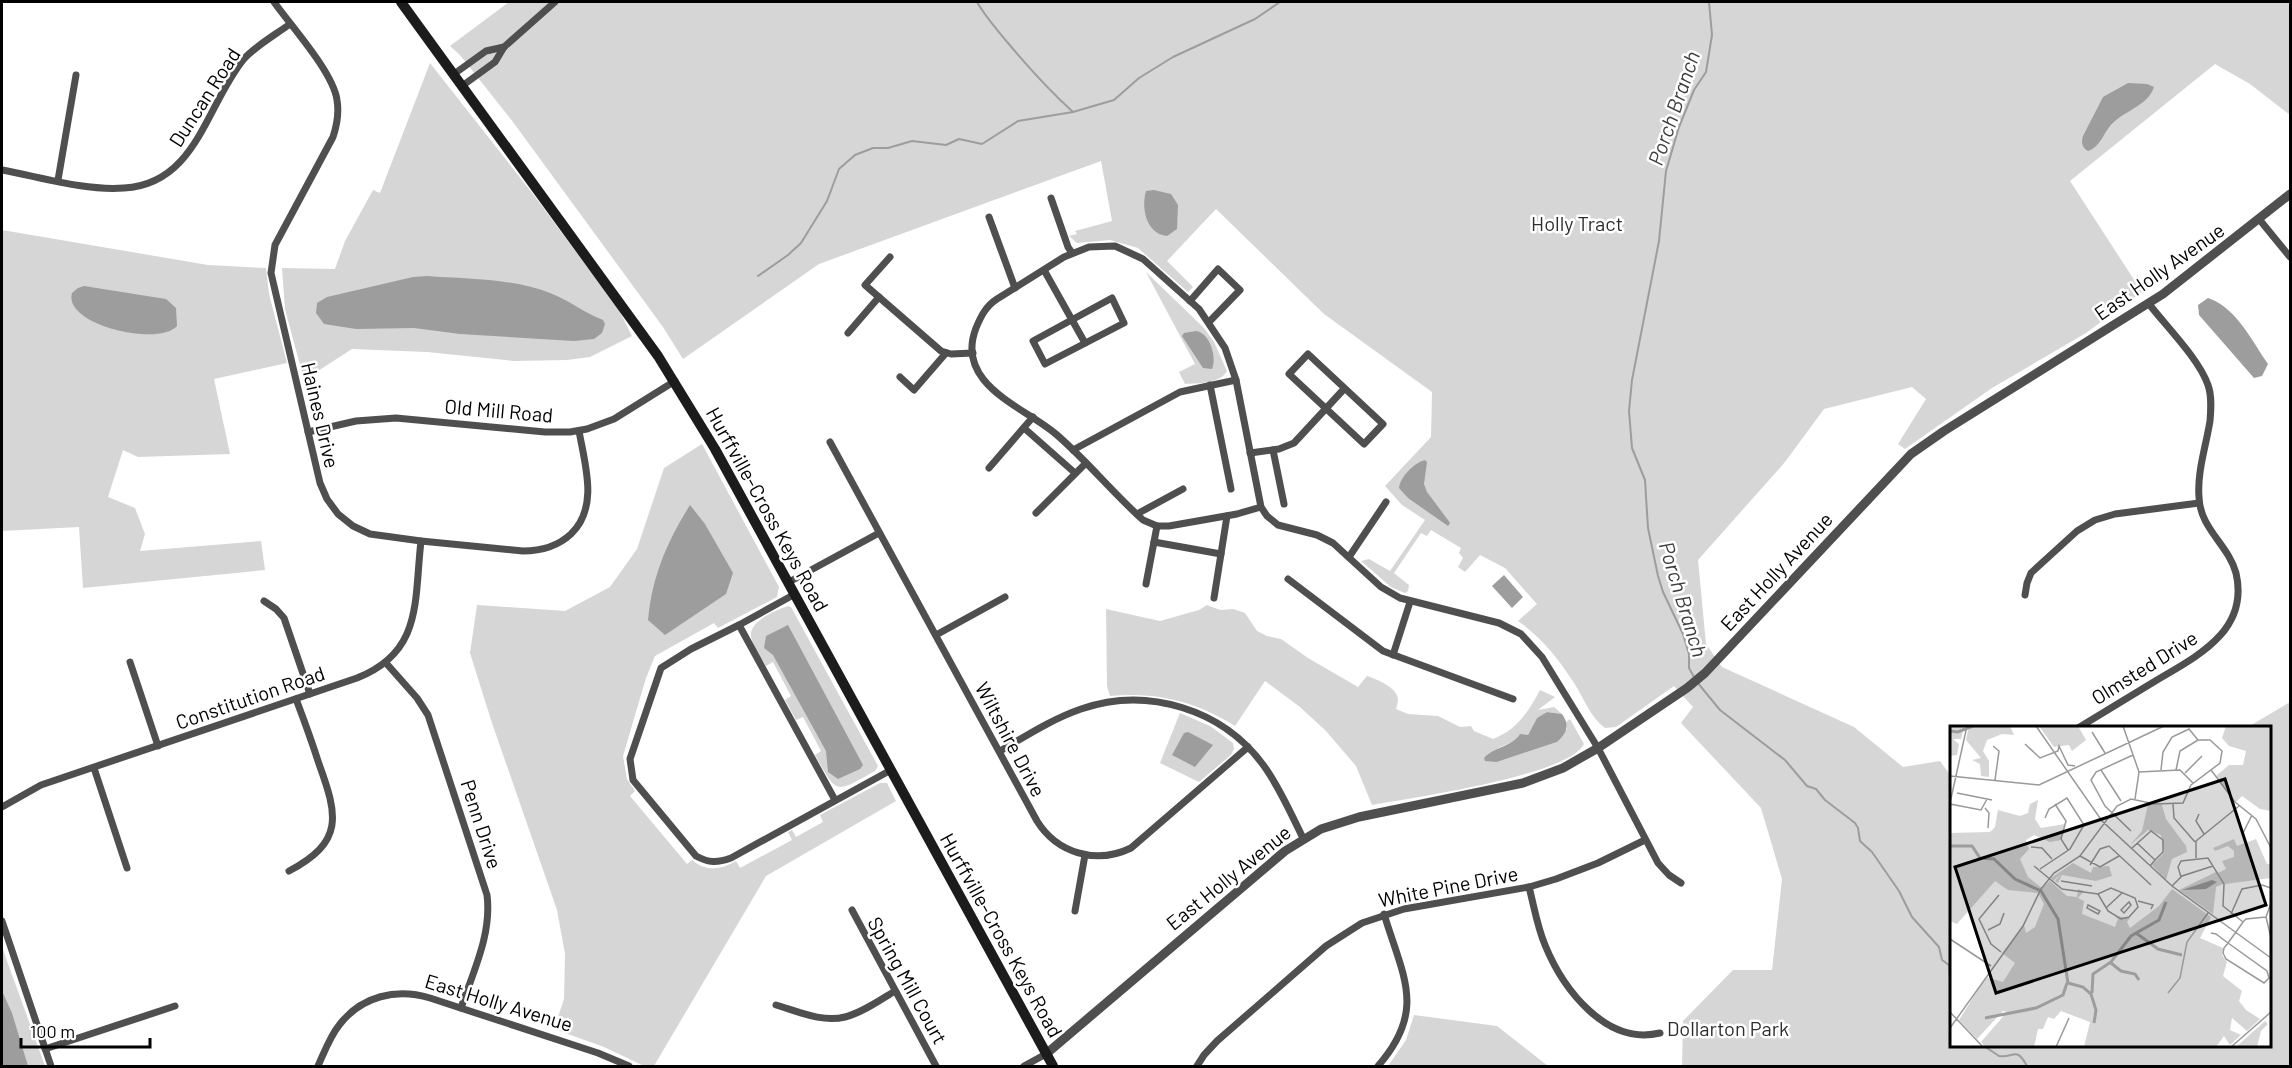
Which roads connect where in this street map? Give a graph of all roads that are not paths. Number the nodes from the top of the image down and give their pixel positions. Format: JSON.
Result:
{"nodes":[{"id":1,"x":274,"y":2,"type":"edge"},
{"id":2,"x":401,"y":2,"type":"edge"},
{"id":3,"x":555,"y":2,"type":"edge"},
{"id":4,"x":290,"y":24,"type":"junction"},
{"id":5,"x":504,"y":47,"type":"junction"},
{"id":6,"x":454,"y":74,"type":"junction"},
{"id":7,"x":76,"y":75,"type":"dead end"},
{"id":8,"x":462,"y":86,"type":"junction"},
{"id":9,"x":2,"y":170,"type":"edge"},
{"id":10,"x":58,"y":180,"type":"junction"},
{"id":11,"x":2290,"y":194,"type":"edge"},
{"id":12,"x":1051,"y":198,"type":"dead end"},
{"id":13,"x":989,"y":217,"type":"dead end"},
{"id":14,"x":2259,"y":219,"type":"junction"},
{"id":15,"x":1072,"y":253,"type":"junction"},
{"id":16,"x":2290,"y":256,"type":"edge"},
{"id":17,"x":890,"y":257,"type":"dead end"},
{"id":18,"x":1044,"y":270,"type":"junction"},
{"id":19,"x":1015,"y":288,"type":"junction"},
{"id":20,"x":879,"y":297,"type":"junction"},
{"id":21,"x":1190,"y":301,"type":"junction"},
{"id":22,"x":2149,"y":304,"type":"junction"},
{"id":23,"x":1072,"y":319,"type":"junction"},
{"id":24,"x":1209,"y":322,"type":"junction"},
{"id":25,"x":848,"y":333,"type":"dead end"},
{"id":26,"x":1085,"y":343,"type":"junction"},
{"id":27,"x":946,"y":353,"type":"junction"},
{"id":28,"x":973,"y":353,"type":"junction"},
{"id":29,"x":900,"y":377,"type":"dead end"},
{"id":30,"x":1236,"y":380,"type":"junction"},
{"id":31,"x":675,"y":381,"type":"junction"},
{"id":32,"x":1210,"y":385,"type":"junction"},
{"id":33,"x":1344,"y":388,"type":"junction"},
{"id":34,"x":1326,"y":409,"type":"junction"},
{"id":35,"x":1033,"y":417,"type":"junction"},
{"id":36,"x":1024,"y":428,"type":"junction"},
{"id":37,"x":579,"y":431,"type":"junction"},
{"id":38,"x":308,"y":432,"type":"junction"},
{"id":39,"x":830,"y":442,"type":"dead end"},
{"id":40,"x":1073,"y":450,"type":"junction"},
{"id":41,"x":1273,"y":450,"type":"junction"},
{"id":42,"x":1250,"y":453,"type":"junction"},
{"id":43,"x":1086,"y":463,"type":"junction"},
{"id":44,"x":989,"y":468,"type":"dead end"},
{"id":45,"x":1075,"y":473,"type":"junction"},
{"id":46,"x":1183,"y":489,"type":"dead end"},
{"id":47,"x":1231,"y":489,"type":"dead end"},
{"id":48,"x":1386,"y":502,"type":"dead end"},
{"id":49,"x":2199,"y":503,"type":"junction"},
{"id":50,"x":1284,"y":504,"type":"dead end"},
{"id":51,"x":1261,"y":507,"type":"junction"},
{"id":52,"x":1036,"y":513,"type":"dead end"},
{"id":53,"x":1137,"y":514,"type":"junction"},
{"id":54,"x":1227,"y":516,"type":"junction"},
{"id":55,"x":1157,"y":526,"type":"junction"},
{"id":56,"x":879,"y":532,"type":"junction"},
{"id":57,"x":421,"y":541,"type":"junction"},
{"id":58,"x":1154,"y":542,"type":"junction"},
{"id":59,"x":1221,"y":554,"type":"junction"},
{"id":60,"x":1349,"y":557,"type":"junction"},
{"id":61,"x":1288,"y":579,"type":"dead end"},
{"id":62,"x":789,"y":582,"type":"junction"},
{"id":63,"x":1146,"y":584,"type":"dead end"},
{"id":64,"x":795,"y":594,"type":"junction"},
{"id":65,"x":2025,"y":595,"type":"dead end"},
{"id":66,"x":1005,"y":597,"type":"dead end"},
{"id":67,"x":1214,"y":598,"type":"dead end"},
{"id":68,"x":264,"y":601,"type":"dead end"},
{"id":69,"x":1410,"y":602,"type":"junction"},
{"id":70,"x":739,"y":625,"type":"junction"},
{"id":71,"x":936,"y":635,"type":"junction"},
{"id":72,"x":1393,"y":654,"type":"junction"},
{"id":73,"x":130,"y":662,"type":"dead end"},
{"id":74,"x":386,"y":663,"type":"junction"},
{"id":75,"x":310,"y":694,"type":"junction"},
{"id":76,"x":296,"y":699,"type":"junction"},
{"id":77,"x":1513,"y":699,"type":"dead end"},
{"id":78,"x":2081,"y":726,"type":"edge"},
{"id":79,"x":158,"y":746,"type":"junction"},
{"id":80,"x":1248,"y":747,"type":"junction"},
{"id":81,"x":1598,"y":748,"type":"junction"},
{"id":82,"x":999,"y":751,"type":"junction"},
{"id":83,"x":94,"y":768,"type":"junction"},
{"id":84,"x":891,"y":770,"type":"junction"},
{"id":85,"x":835,"y":800,"type":"junction"},
{"id":86,"x":2,"y":807,"type":"edge"},
{"id":87,"x":1303,"y":838,"type":"junction"},
{"id":88,"x":1645,"y":840,"type":"junction"},
{"id":89,"x":1085,"y":855,"type":"junction"},
{"id":90,"x":127,"y":868,"type":"dead end"},
{"id":91,"x":289,"y":871,"type":"dead end"},
{"id":92,"x":1682,"y":883,"type":"dead end"},
{"id":93,"x":1529,"y":887,"type":"junction"},
{"id":94,"x":852,"y":910,"type":"dead end"},
{"id":95,"x":1075,"y":911,"type":"dead end"},
{"id":96,"x":1384,"y":914,"type":"junction"},
{"id":97,"x":2,"y":921,"type":"edge"},
{"id":98,"x":895,"y":991,"type":"junction"},
{"id":99,"x":776,"y":1005,"type":"dead end"},
{"id":100,"x":175,"y":1006,"type":"dead end"},
{"id":101,"x":461,"y":1008,"type":"junction"},
{"id":102,"x":1660,"y":1033,"type":"dead end"},
{"id":103,"x":45,"y":1048,"type":"junction"},
{"id":104,"x":1047,"y":1054,"type":"junction"},
{"id":105,"x":51,"y":1066,"type":"edge"},
{"id":106,"x":318,"y":1066,"type":"edge"},
{"id":107,"x":629,"y":1066,"type":"edge"},
{"id":108,"x":936,"y":1066,"type":"edge"},
{"id":109,"x":1024,"y":1066,"type":"edge"},
{"id":110,"x":1053,"y":1066,"type":"edge"},
{"id":111,"x":1197,"y":1066,"type":"edge"},
{"id":112,"x":1378,"y":1066,"type":"edge"}],
"edges":[{"from":1,"to":4,"type":"street","name":"Haines Drive"},
{"from":2,"to":6,"type":"main road","name":"Hurffville-Cross Keys Road"},
{"from":3,"to":5,"type":"street"},
{"from":4,"to":10,"type":"street","name":"Duncan Road"},
{"from":4,"to":38,"type":"street","name":"Haines Drive"},
{"from":5,"to":6,"type":"street"},
{"from":5,"to":8,"type":"street"},
{"from":6,"to":8,"type":"main road","name":"Hurffville-Cross Keys Road"},
{"from":7,"to":10,"type":"street"},
{"from":8,"to":31,"type":"main road","name":"Hurffville-Cross Keys Road"},
{"from":9,"to":10,"type":"street","name":"Duncan Road"},
{"from":11,"to":14,"type":"street","name":"East Holly Avenue"},
{"from":12,"to":15,"type":"street"},
{"from":13,"to":19,"type":"street"},
{"from":14,"to":16,"type":"street"},
{"from":14,"to":22,"type":"street","name":"East Holly Avenue"},
{"from":15,"to":18,"type":"street"},
{"from":15,"to":21,"type":"street"},
{"from":17,"to":20,"type":"street"},
{"from":18,"to":19,"type":"street"},
{"from":18,"to":23,"type":"street"},
{"from":19,"to":28,"type":"street"},
{"from":20,"to":25,"type":"street"},
{"from":20,"to":27,"type":"street"},
{"from":21,"to":24,"type":"street"},
{"from":21,"to":24,"type":"street"},
{"from":22,"to":49,"type":"street","name":"Olmsted Drive"},
{"from":22,"to":81,"type":"street","name":"East Holly Avenue"},
{"from":23,"to":26,"type":"street"},
{"from":23,"to":26,"type":"street"},
{"from":23,"to":26,"type":"street"},
{"from":24,"to":30,"type":"street"},
{"from":27,"to":28,"type":"street"},
{"from":27,"to":29,"type":"street"},
{"from":28,"to":35,"type":"street"},
{"from":30,"to":32,"type":"street"},
{"from":30,"to":42,"type":"street"},
{"from":31,"to":37,"type":"street","name":"Old Mill Road"},
{"from":31,"to":62,"type":"main road","name":"Hurffville-Cross Keys Road"},
{"from":32,"to":40,"type":"street"},
{"from":32,"to":47,"type":"street"},
{"from":33,"to":34,"type":"street"},
{"from":33,"to":34,"type":"street"},
{"from":33,"to":34,"type":"street"},
{"from":34,"to":41,"type":"street"},
{"from":35,"to":36,"type":"street"},
{"from":35,"to":40,"type":"street"},
{"from":36,"to":44,"type":"street"},
{"from":36,"to":45,"type":"street"},
{"from":37,"to":38,"type":"street","name":"Old Mill Road"},
{"from":37,"to":57,"type":"street","name":"Haines Drive"},
{"from":38,"to":57,"type":"street","name":"Haines Drive"},
{"from":39,"to":56,"type":"street","name":"Wiltshire Drive"},
{"from":40,"to":43,"type":"street"},
{"from":41,"to":42,"type":"street"},
{"from":41,"to":50,"type":"street"},
{"from":42,"to":51,"type":"street"},
{"from":43,"to":45,"type":"street"},
{"from":43,"to":53,"type":"street"},
{"from":45,"to":52,"type":"street"},
{"from":46,"to":53,"type":"street"},
{"from":48,"to":60,"type":"street"},
{"from":49,"to":65,"type":"street"},
{"from":49,"to":78,"type":"street","name":"Olmsted Drive"},
{"from":51,"to":54,"type":"street"},
{"from":51,"to":60,"type":"street"},
{"from":53,"to":55,"type":"street"},
{"from":54,"to":55,"type":"street"},
{"from":54,"to":59,"type":"street"},
{"from":55,"to":58,"type":"street"},
{"from":56,"to":62,"type":"street"},
{"from":56,"to":71,"type":"street","name":"Wiltshire Drive"},
{"from":57,"to":74,"type":"street","name":"Constitution Road"},
{"from":58,"to":59,"type":"street"},
{"from":58,"to":63,"type":"street"},
{"from":59,"to":67,"type":"street"},
{"from":60,"to":69,"type":"street"},
{"from":61,"to":72,"type":"street"},
{"from":62,"to":64,"type":"main road","name":"Hurffville-Cross Keys Road"},
{"from":64,"to":70,"type":"street"},
{"from":64,"to":84,"type":"main road","name":"Hurffville-Cross Keys Road"},
{"from":66,"to":71,"type":"street"},
{"from":68,"to":75,"type":"street"},
{"from":69,"to":72,"type":"street"},
{"from":69,"to":81,"type":"street"},
{"from":70,"to":85,"type":"street"},
{"from":70,"to":85,"type":"street"},
{"from":71,"to":82,"type":"street","name":"Wiltshire Drive"},
{"from":72,"to":77,"type":"street"},
{"from":73,"to":79,"type":"street"},
{"from":74,"to":75,"type":"street","name":"Constitution Road"},
{"from":74,"to":101,"type":"street","name":"Penn Drive"},
{"from":75,"to":76,"type":"street","name":"Constitution Road"},
{"from":76,"to":79,"type":"street","name":"Constitution Road"},
{"from":76,"to":91,"type":"street"},
{"from":79,"to":83,"type":"street","name":"Constitution Road"},
{"from":80,"to":82,"type":"street"},
{"from":80,"to":87,"type":"street"},
{"from":80,"to":89,"type":"street","name":"Wiltshire Drive"},
{"from":81,"to":87,"type":"street","name":"East Holly Avenue"},
{"from":81,"to":88,"type":"street"},
{"from":82,"to":89,"type":"street","name":"Wiltshire Drive"},
{"from":83,"to":86,"type":"street","name":"Constitution Road"},
{"from":83,"to":90,"type":"street"},
{"from":84,"to":85,"type":"street"},
{"from":84,"to":104,"type":"main road","name":"Hurffville-Cross Keys Road"},
{"from":87,"to":104,"type":"street","name":"East Holly Avenue"},
{"from":88,"to":92,"type":"street"},
{"from":88,"to":93,"type":"street","name":"White Pine Drive"},
{"from":89,"to":95,"type":"street"},
{"from":93,"to":96,"type":"street","name":"White Pine Drive"},
{"from":93,"to":102,"type":"street"},
{"from":94,"to":98,"type":"street","name":"Spring Mill Court"},
{"from":96,"to":111,"type":"street","name":"White Pine Drive"},
{"from":96,"to":112,"type":"street"},
{"from":97,"to":103,"type":"street"},
{"from":98,"to":99,"type":"street"},
{"from":98,"to":108,"type":"street","name":"Spring Mill Court"},
{"from":100,"to":103,"type":"street"},
{"from":101,"to":106,"type":"street","name":"East Holly Avenue"},
{"from":101,"to":107,"type":"street","name":"East Holly Avenue"},
{"from":103,"to":105,"type":"street"},
{"from":104,"to":109,"type":"street","name":"East Holly Avenue"},
{"from":104,"to":110,"type":"main road","name":"Hurffville-Cross Keys Road"}]}
